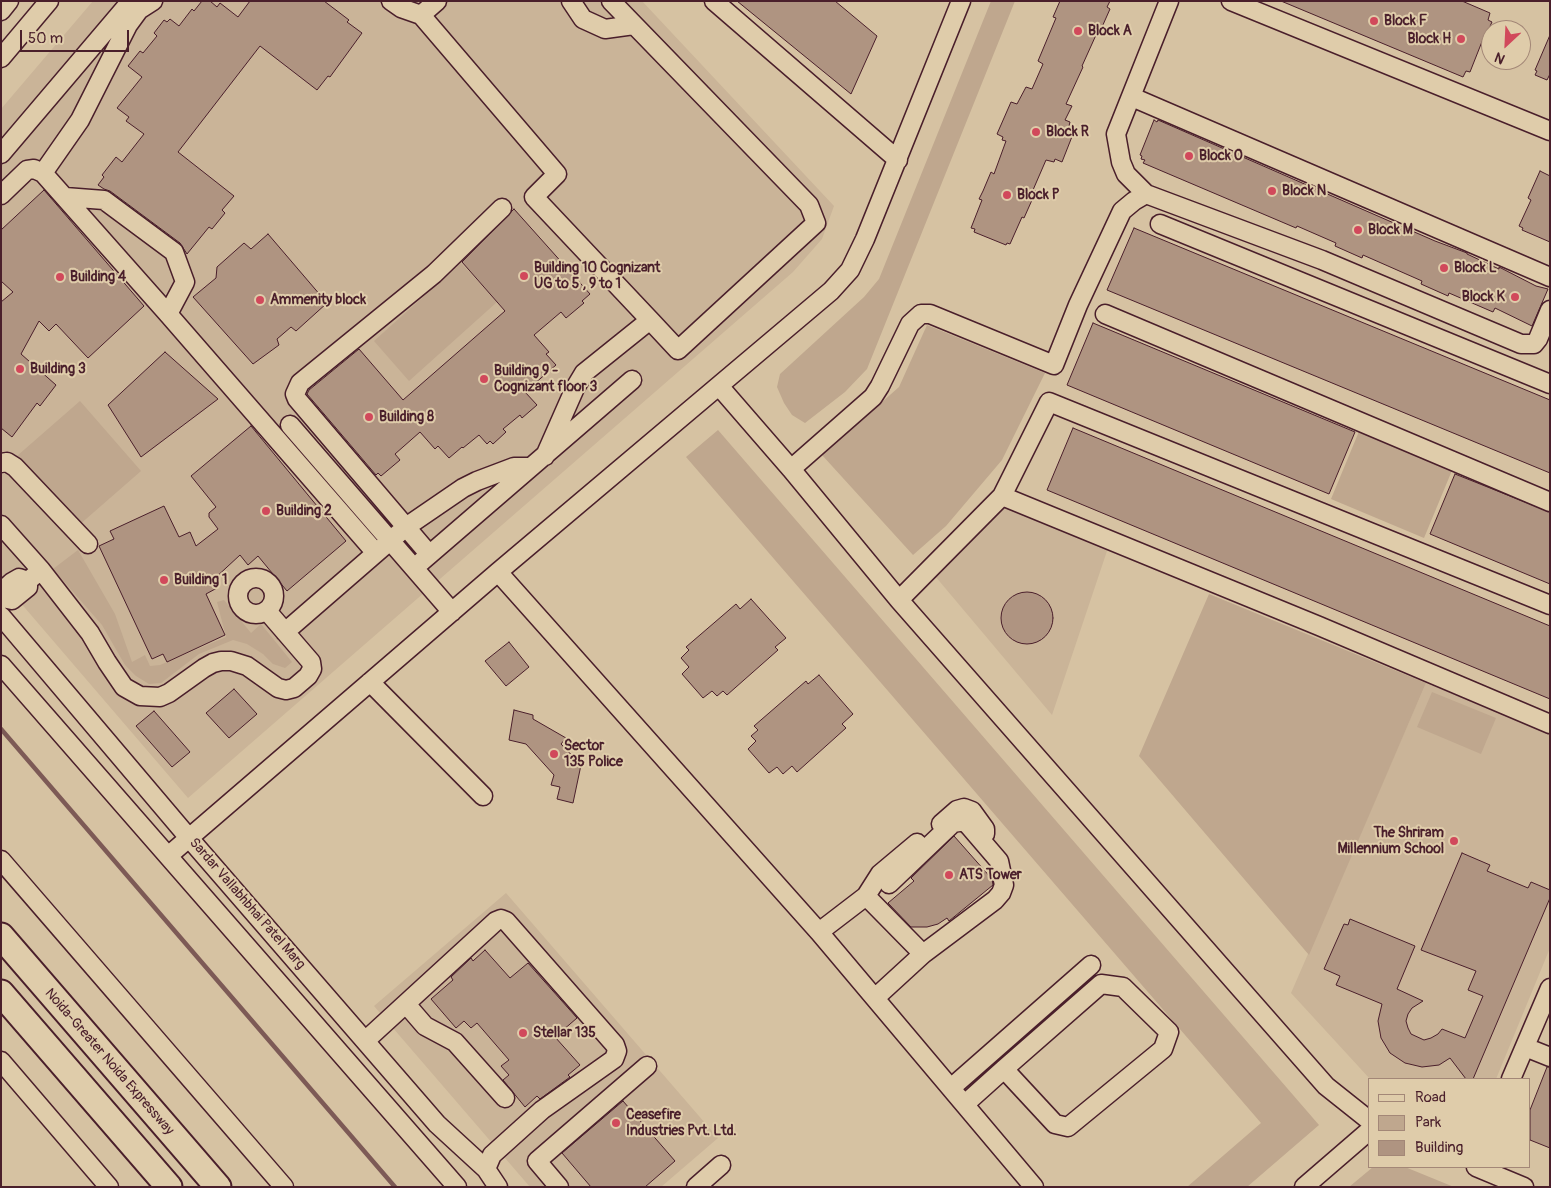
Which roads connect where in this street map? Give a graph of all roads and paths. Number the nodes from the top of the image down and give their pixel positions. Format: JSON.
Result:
{"nodes":[{"id":1,"x":9,"y":1,"type":"edge"},
{"id":2,"x":49,"y":1,"type":"edge"},
{"id":3,"x":153,"y":1,"type":"edge"},
{"id":4,"x":391,"y":1,"type":"edge"},
{"id":5,"x":437,"y":1,"type":"edge"},
{"id":6,"x":571,"y":1,"type":"edge"},
{"id":7,"x":611,"y":1,"type":"edge"},
{"id":8,"x":714,"y":1,"type":"edge"},
{"id":9,"x":961,"y":1,"type":"edge"},
{"id":10,"x":1169,"y":1,"type":"edge"},
{"id":11,"x":1231,"y":1,"type":"edge"},
{"id":12,"x":131,"y":8,"type":"edge"},
{"id":13,"x":1,"y":11,"type":"edge"},
{"id":14,"x":421,"y":16,"type":"junction"},
{"id":15,"x":634,"y":25,"type":"junction"},
{"id":16,"x":1,"y":58,"type":"edge"},
{"id":17,"x":1132,"y":97,"type":"junction"},
{"id":18,"x":1550,"y":131,"type":"edge"},
{"id":19,"x":1,"y":154,"type":"edge"},
{"id":20,"x":898,"y":160,"type":"junction"},
{"id":21,"x":43,"y":173,"type":"junction"},
{"id":22,"x":1146,"y":194,"type":"junction"},
{"id":23,"x":1,"y":195,"type":"edge"},
{"id":24,"x":65,"y":197,"type":"junction"},
{"id":25,"x":502,"y":208,"type":"dead end"},
{"id":26,"x":1160,"y":224,"type":"dead end"},
{"id":27,"x":1550,"y":278,"type":"edge"},
{"id":28,"x":1550,"y":310,"type":"edge"},
{"id":29,"x":168,"y":314,"type":"junction"},
{"id":30,"x":1105,"y":314,"type":"dead end"},
{"id":31,"x":650,"y":320,"type":"junction"},
{"id":32,"x":632,"y":380,"type":"dead end"},
{"id":33,"x":1550,"y":384,"type":"edge"},
{"id":34,"x":719,"y":386,"type":"junction"},
{"id":35,"x":290,"y":425,"type":"dead end"},
{"id":36,"x":545,"y":456,"type":"junction"},
{"id":37,"x":1,"y":463,"type":"edge"},
{"id":38,"x":530,"y":467,"type":"junction"},
{"id":39,"x":791,"y":470,"type":"junction"},
{"id":40,"x":1002,"y":496,"type":"junction"},
{"id":41,"x":1550,"y":502,"type":"edge"},
{"id":42,"x":1,"y":525,"type":"edge"},
{"id":43,"x":406,"y":527,"type":"junction"},
{"id":44,"x":390,"y":541,"type":"junction"},
{"id":45,"x":88,"y":544,"type":"dead end"},
{"id":46,"x":376,"y":553,"type":"junction"},
{"id":47,"x":429,"y":554,"type":"junction"},
{"id":48,"x":414,"y":568,"type":"junction"},
{"id":49,"x":498,"y":572,"type":"junction"},
{"id":50,"x":35,"y":576,"type":"junction"},
{"id":51,"x":2,"y":599,"type":"edge"},
{"id":52,"x":899,"y":600,"type":"junction"},
{"id":53,"x":1550,"y":605,"type":"edge"},
{"id":54,"x":267,"y":610,"type":"dead end"},
{"id":55,"x":452,"y":612,"type":"junction"},
{"id":56,"x":1,"y":616,"type":"edge"},
{"id":57,"x":285,"y":632,"type":"junction"},
{"id":58,"x":1,"y":665,"type":"edge"},
{"id":59,"x":370,"y":682,"type":"junction"},
{"id":60,"x":1550,"y":724,"type":"edge"},
{"id":61,"x":483,"y":796,"type":"dead end"},
{"id":62,"x":189,"y":838,"type":"junction"},
{"id":63,"x":986,"y":847,"type":"junction"},
{"id":64,"x":168,"y":856,"type":"junction"},
{"id":65,"x":1,"y":860,"type":"edge"},
{"id":66,"x":889,"y":884,"type":"dead end"},
{"id":67,"x":866,"y":896,"type":"junction"},
{"id":68,"x":819,"y":932,"type":"junction"},
{"id":69,"x":1,"y":936,"type":"edge"},
{"id":70,"x":923,"y":954,"type":"junction"},
{"id":71,"x":1091,"y":966,"type":"dead end"},
{"id":72,"x":1550,"y":988,"type":"edge"},
{"id":73,"x":1,"y":993,"type":"edge"},
{"id":74,"x":875,"y":998,"type":"junction"},
{"id":75,"x":406,"y":1004,"type":"junction"},
{"id":76,"x":365,"y":1041,"type":"junction"},
{"id":77,"x":1525,"y":1047,"type":"junction"},
{"id":78,"x":1550,"y":1057,"type":"edge"},
{"id":79,"x":1,"y":1061,"type":"edge"},
{"id":80,"x":647,"y":1066,"type":"dead end"},
{"id":81,"x":1004,"y":1069,"type":"junction"},
{"id":82,"x":1511,"y":1078,"type":"edge"},
{"id":83,"x":951,"y":1088,"type":"junction"},
{"id":84,"x":505,"y":1098,"type":"dead end"},
{"id":85,"x":964,"y":1104,"type":"junction"},
{"id":86,"x":1368,"y":1119,"type":"edge"},
{"id":87,"x":1368,"y":1132,"type":"edge"},
{"id":88,"x":721,"y":1165,"type":"dead end"},
{"id":89,"x":1478,"y":1168,"type":"edge"},
{"id":90,"x":486,"y":1169,"type":"junction"},
{"id":91,"x":109,"y":1187,"type":"edge"},
{"id":92,"x":169,"y":1187,"type":"edge"},
{"id":93,"x":218,"y":1187,"type":"edge"},
{"id":94,"x":284,"y":1187,"type":"edge"},
{"id":95,"x":457,"y":1187,"type":"edge"},
{"id":96,"x":498,"y":1187,"type":"edge"},
{"id":97,"x":559,"y":1187,"type":"edge"},
{"id":98,"x":696,"y":1187,"type":"edge"},
{"id":99,"x":1034,"y":1187,"type":"edge"},
{"id":100,"x":1304,"y":1187,"type":"edge"},
{"id":101,"x":1524,"y":1187,"type":"edge"}],
"edges":[{"from":1,"to":13,"type":"street"},
{"from":2,"to":16,"type":"street"},
{"from":3,"to":12,"type":"street"},
{"from":4,"to":14,"type":"street"},
{"from":5,"to":14,"type":"street"},
{"from":6,"to":15,"type":"street"},
{"from":7,"to":15,"type":"street"},
{"from":8,"to":20,"type":"street"},
{"from":9,"to":20,"type":"street"},
{"from":10,"to":17,"type":"street"},
{"from":11,"to":18,"type":"street"},
{"from":12,"to":19,"type":"street"},
{"from":12,"to":21,"type":"street"},
{"from":14,"to":31,"type":"street"},
{"from":15,"to":31,"type":"street"},
{"from":17,"to":22,"type":"street"},
{"from":17,"to":27,"type":"street"},
{"from":20,"to":34,"type":"street"},
{"from":21,"to":23,"type":"street"},
{"from":21,"to":24,"type":"street"},
{"from":22,"to":28,"type":"street"},
{"from":22,"to":39,"type":"street"},
{"from":24,"to":29,"type":"street"},
{"from":24,"to":29,"type":"street"},
{"from":25,"to":43,"type":"street"},
{"from":26,"to":33,"type":"street"},
{"from":29,"to":46,"type":"street"},
{"from":30,"to":41,"type":"street"},
{"from":31,"to":36,"type":"street"},
{"from":32,"to":36,"type":"street"},
{"from":34,"to":39,"type":"street"},
{"from":34,"to":49,"type":"street"},
{"from":35,"to":44,"type":"street"},
{"from":36,"to":38,"type":"street"},
{"from":37,"to":45,"type":"street"},
{"from":38,"to":43,"type":"street"},
{"from":38,"to":47,"type":"street"},
{"from":39,"to":52,"type":"street"},
{"from":40,"to":52,"type":"street"},
{"from":40,"to":53,"type":"street"},
{"from":40,"to":60,"type":"street"},
{"from":42,"to":50,"type":"street"},
{"from":43,"to":44,"type":"street"},
{"from":43,"to":47,"type":"street"},
{"from":44,"to":46,"type":"street"},
{"from":44,"to":48,"type":"street"},
{"from":46,"to":57,"type":"street"},
{"from":47,"to":48,"type":"street"},
{"from":48,"to":55,"type":"street"},
{"from":49,"to":55,"type":"street"},
{"from":49,"to":68,"type":"street"},
{"from":50,"to":51,"type":"street"},
{"from":50,"to":57,"type":"street"},
{"from":52,"to":86,"type":"street"},
{"from":54,"to":57,"type":"street"},
{"from":55,"to":59,"type":"street"},
{"from":56,"to":62,"type":"street","name":"Sardar Vallabhbhai Patel Marg"},
{"from":58,"to":64,"type":"street","name":"Sardar Vallabhbhai Patel Marg"},
{"from":59,"to":61,"type":"street"},
{"from":59,"to":62,"type":"street"},
{"from":62,"to":64,"type":"street"},
{"from":62,"to":76,"type":"street","name":"Sardar Vallabhbhai Patel Marg"},
{"from":63,"to":66,"type":"street"},
{"from":63,"to":67,"type":"street"},
{"from":63,"to":70,"type":"street"},
{"from":64,"to":95,"type":"street","name":"Sardar Vallabhbhai Patel Marg"},
{"from":65,"to":94,"type":"street"},
{"from":67,"to":68,"type":"street"},
{"from":67,"to":70,"type":"street"},
{"from":68,"to":74,"type":"street"},
{"from":69,"to":93,"type":"highway","name":"Noida-Greater Noida Expressway"},
{"from":70,"to":74,"type":"street"},
{"from":71,"to":83,"type":"street"},
{"from":72,"to":77,"type":"street"},
{"from":73,"to":92,"type":"highway"},
{"from":74,"to":83,"type":"street"},
{"from":75,"to":76,"type":"street"},
{"from":75,"to":84,"type":"street"},
{"from":75,"to":90,"type":"street"},
{"from":76,"to":90,"type":"street","name":"Sardar Vallabhbhai Patel Marg"},
{"from":77,"to":78,"type":"street"},
{"from":77,"to":82,"type":"street"},
{"from":79,"to":91,"type":"street"},
{"from":80,"to":97,"type":"street"},
{"from":81,"to":81,"type":"street"},
{"from":81,"to":85,"type":"street"},
{"from":83,"to":85,"type":"street"},
{"from":85,"to":99,"type":"street"},
{"from":87,"to":100,"type":"street"},
{"from":88,"to":98,"type":"street"},
{"from":89,"to":101,"type":"street"},
{"from":90,"to":96,"type":"street","name":"Sardar Vallabhbhai Patel Marg"}]}
